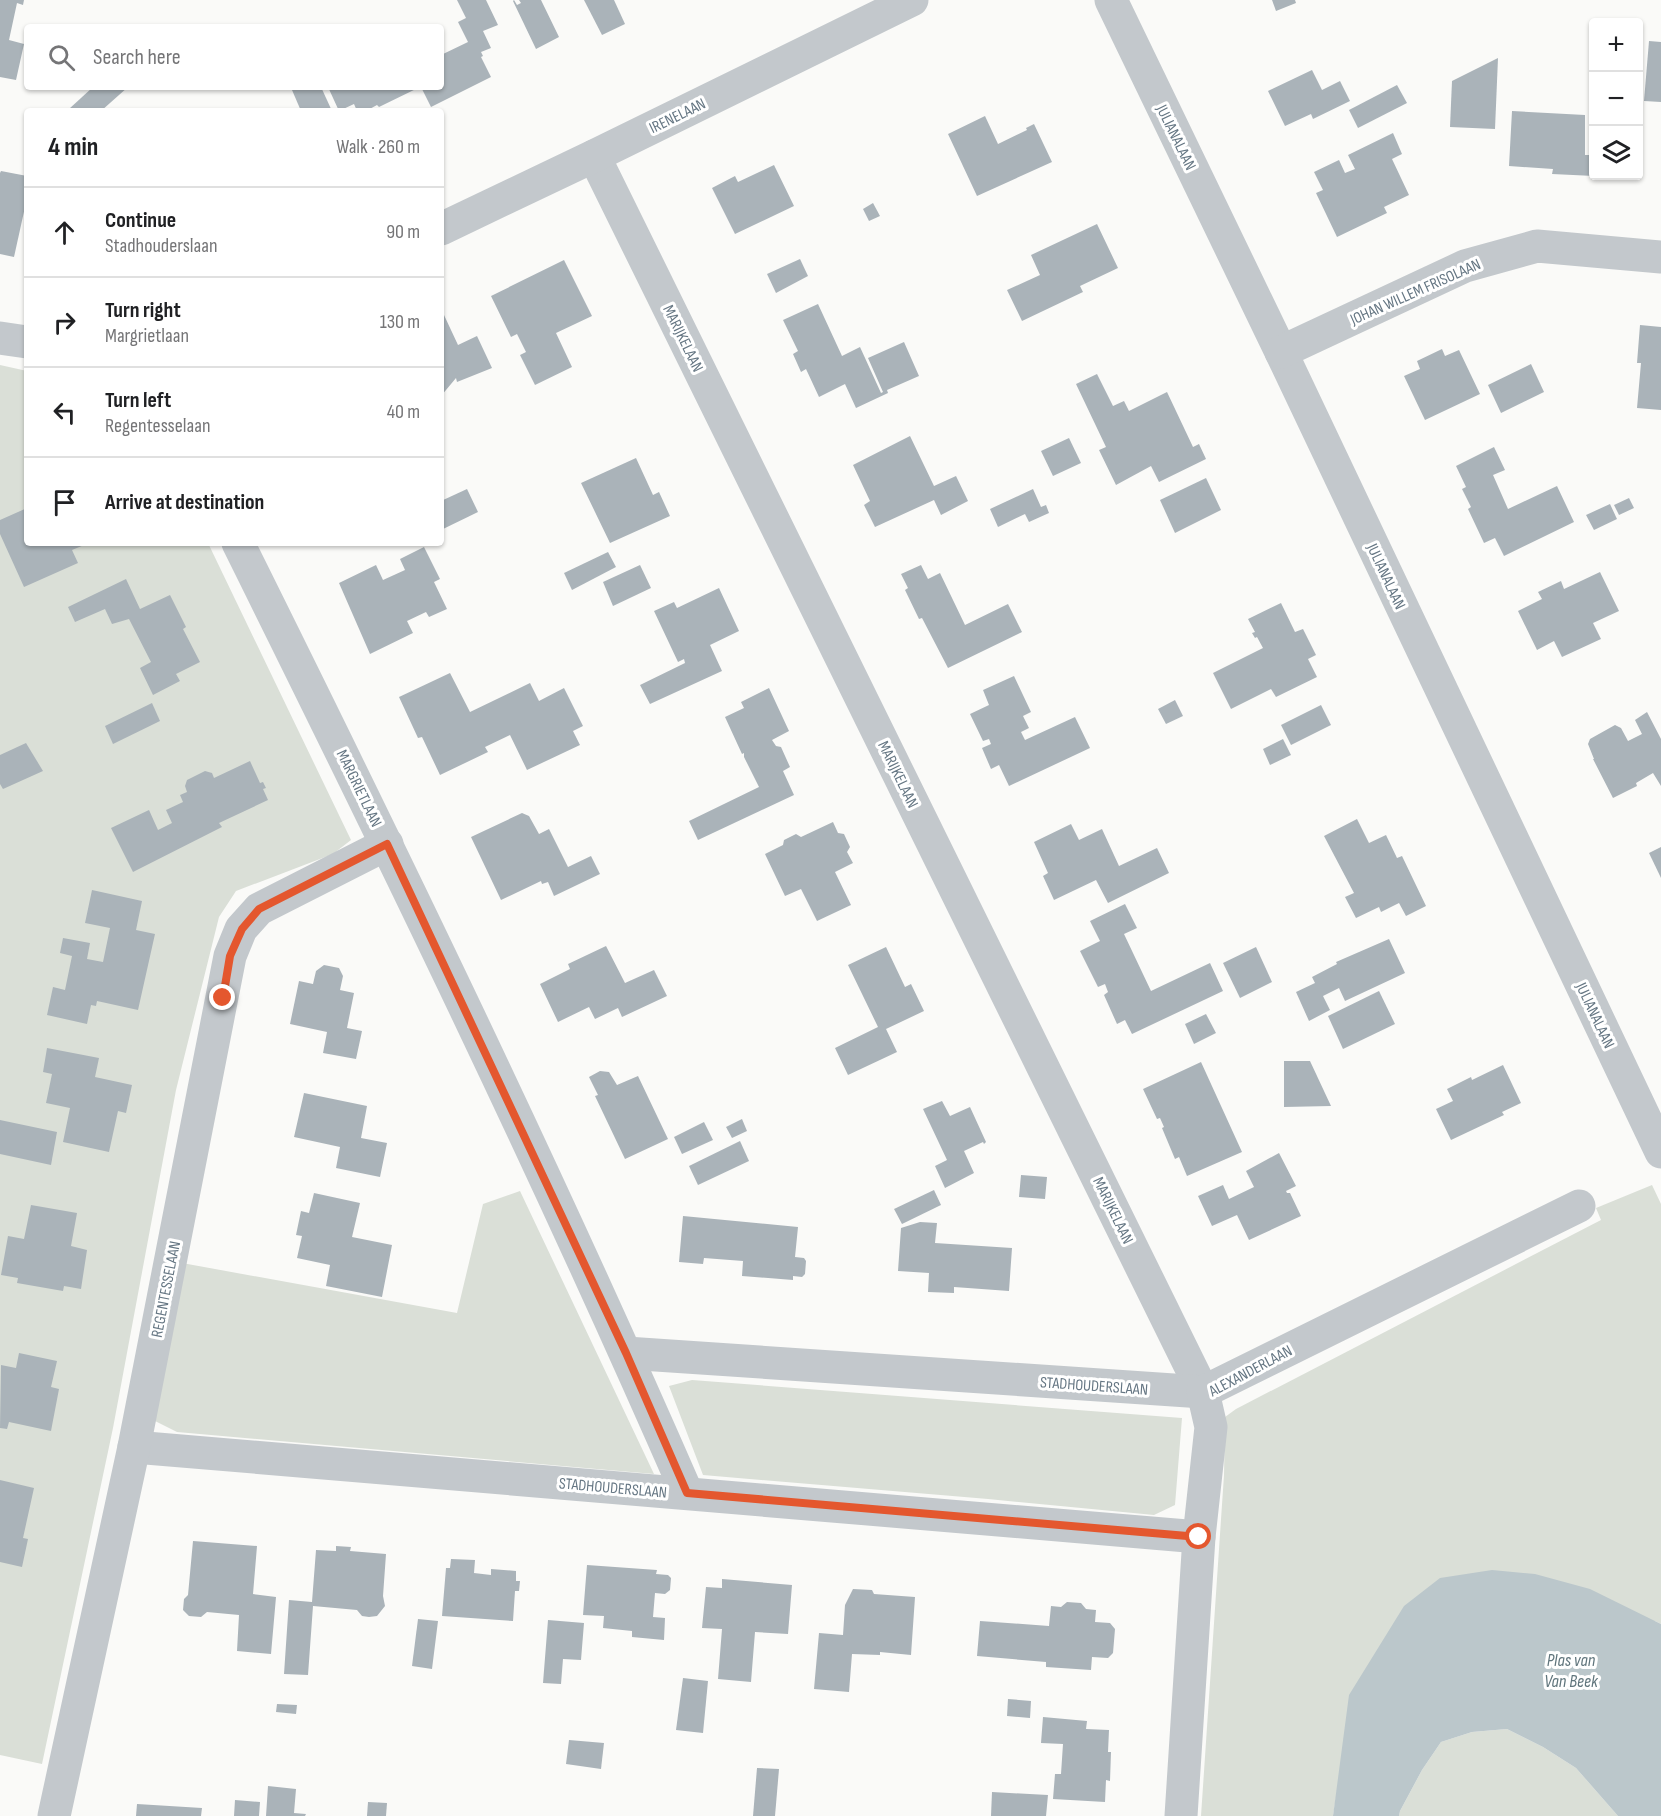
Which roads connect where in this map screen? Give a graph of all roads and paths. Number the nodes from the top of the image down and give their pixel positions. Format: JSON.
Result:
{"nodes":[{"id":1,"x":912,"y":0,"type":"edge"},
{"id":2,"x":1111,"y":0,"type":"edge"},
{"id":3,"x":594,"y":156,"type":"junction"},
{"id":4,"x":444,"y":228,"type":"edge"},
{"id":5,"x":1661,"y":257,"type":"edge"},
{"id":6,"x":0,"y":338,"type":"edge"},
{"id":7,"x":24,"y":342,"type":"edge"},
{"id":8,"x":1281,"y":352,"type":"junction"},
{"id":9,"x":239,"y":546,"type":"edge"},
{"id":10,"x":387,"y":844,"type":"junction"},
{"id":11,"x":1661,"y":1152,"type":"edge"},
{"id":12,"x":1579,"y":1206,"type":"dead end"},
{"id":13,"x":626,"y":1353,"type":"junction"},
{"id":14,"x":1203,"y":1392,"type":"junction"},
{"id":15,"x":134,"y":1447,"type":"junction"},
{"id":16,"x":687,"y":1493,"type":"junction"},
{"id":17,"x":1199,"y":1537,"type":"junction"},
{"id":18,"x":54,"y":1816,"type":"edge"},
{"id":19,"x":1180,"y":1816,"type":"edge"}],
"edges":[{"from":1,"to":3,"type":"street","name":"IRENELAAN"},
{"from":2,"to":8,"type":"street","name":"JULIANALAAN"},
{"from":3,"to":4,"type":"street","name":"IRENELAAN"},
{"from":3,"to":14,"type":"street","name":"MARIJKELAAN"},
{"from":5,"to":8,"type":"street","name":"JOHAN WILLEM FRISOLAAN"},
{"from":6,"to":7,"type":"street"},
{"from":8,"to":11,"type":"street","name":"JULIANALAAN"},
{"from":9,"to":10,"type":"street","name":"MARGRIETLAAN"},
{"from":10,"to":13,"type":"street","name":"MARGRIETLAAN"},
{"from":10,"to":15,"type":"street","name":"REGENTESSELAAN"},
{"from":12,"to":14,"type":"street","name":"ALEXANDERLAAN"},
{"from":13,"to":14,"type":"street","name":"STADHOUDERSLAAN"},
{"from":13,"to":16,"type":"street","name":"MARGRIETLAAN"},
{"from":14,"to":17,"type":"street","name":"ALEXANDERLAAN"},
{"from":15,"to":16,"type":"street","name":"STADHOUDERSLAAN"},
{"from":15,"to":18,"type":"street","name":"REGENTESSELAAN"},
{"from":16,"to":17,"type":"street","name":"STADHOUDERSLAAN"},
{"from":17,"to":19,"type":"street","name":"ALEXANDERLAAN"}]}
